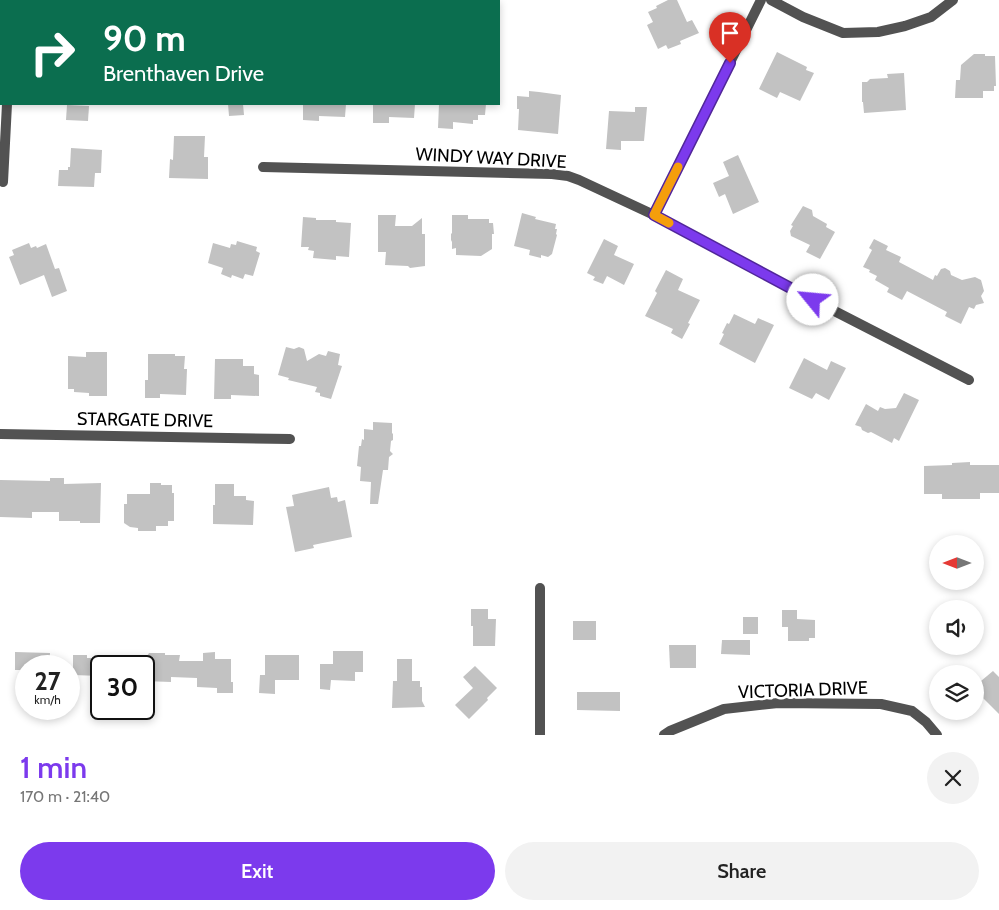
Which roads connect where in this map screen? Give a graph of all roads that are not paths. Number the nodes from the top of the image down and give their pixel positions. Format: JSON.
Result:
{"nodes":[{"id":1,"x":761,"y":0,"type":"edge"},
{"id":2,"x":771,"y":0,"type":"edge"},
{"id":3,"x":953,"y":0,"type":"edge"},
{"id":4,"x":8,"y":105,"type":"edge"},
{"id":5,"x":263,"y":167,"type":"dead end"},
{"id":6,"x":3,"y":182,"type":"dead end"},
{"id":7,"x":654,"y":215,"type":"junction"},
{"id":8,"x":969,"y":380,"type":"dead end"},
{"id":9,"x":0,"y":434,"type":"edge"},
{"id":10,"x":290,"y":439,"type":"dead end"},
{"id":11,"x":540,"y":588,"type":"dead end"},
{"id":12,"x":540,"y":735,"type":"edge"},
{"id":13,"x":664,"y":735,"type":"edge"},
{"id":14,"x":938,"y":735,"type":"edge"}],
"edges":[{"from":1,"to":7,"type":"street"},
{"from":2,"to":3,"type":"street"},
{"from":4,"to":6,"type":"street"},
{"from":5,"to":7,"type":"street","name":"WINDY WAY DRIVE"},
{"from":7,"to":8,"type":"street","name":"WINDY WAY DRIVE"},
{"from":9,"to":10,"type":"street","name":"STARGATE DRIVE"},
{"from":11,"to":12,"type":"street"},
{"from":13,"to":14,"type":"street","name":"VICTORIA DRIVE"}]}
